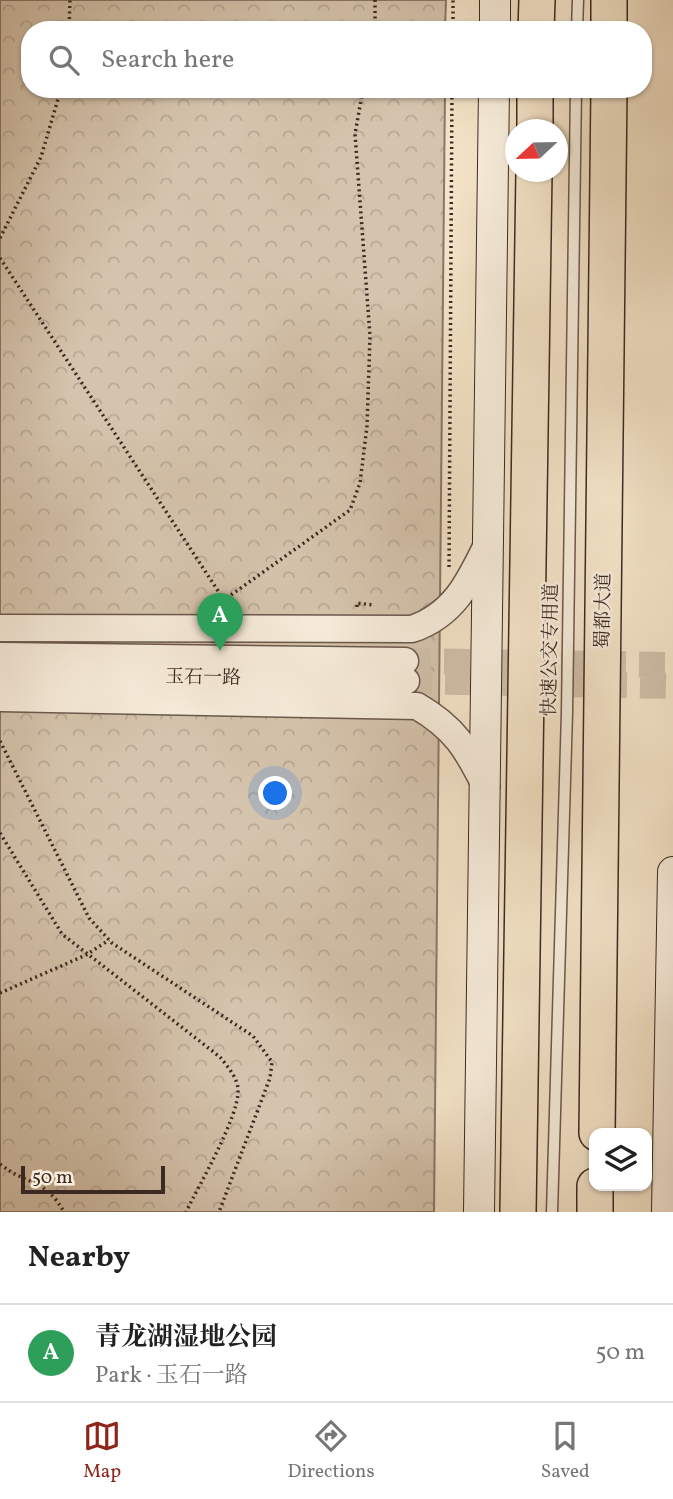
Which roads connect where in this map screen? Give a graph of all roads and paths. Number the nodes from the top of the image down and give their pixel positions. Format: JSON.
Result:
{"nodes":[{"id":1,"x":70,"y":0,"type":"edge"},
{"id":2,"x":375,"y":0,"type":"edge"},
{"id":3,"x":453,"y":0,"type":"edge"},
{"id":4,"x":495,"y":0,"type":"edge"},
{"id":5,"x":537,"y":0,"type":"edge"},
{"id":6,"x":578,"y":0,"type":"edge"},
{"id":7,"x":609,"y":0,"type":"edge"},
{"id":8,"x":69,"y":21,"type":"edge"},
{"id":9,"x":375,"y":21,"type":"edge"},
{"id":10,"x":453,"y":21,"type":"edge"},
{"id":11,"x":495,"y":21,"type":"edge"},
{"id":12,"x":537,"y":21,"type":"edge"},
{"id":13,"x":577,"y":21,"type":"edge"},
{"id":14,"x":609,"y":21,"type":"edge"},
{"id":15,"x":58,"y":98,"type":"edge"},
{"id":16,"x":361,"y":98,"type":"edge"},
{"id":17,"x":452,"y":98,"type":"edge"},
{"id":18,"x":494,"y":98,"type":"edge"},
{"id":19,"x":536,"y":98,"type":"edge"},
{"id":20,"x":576,"y":98,"type":"edge"},
{"id":21,"x":609,"y":98,"type":"edge"},
{"id":22,"x":535,"y":119,"type":"edge"},
{"id":23,"x":534,"y":182,"type":"edge"},
{"id":24,"x":0,"y":238,"type":"edge"},
{"id":25,"x":0,"y":258,"type":"edge"},
{"id":26,"x":486,"y":545,"type":"junction"},
{"id":27,"x":449,"y":572,"type":"dead end"},
{"id":28,"x":225,"y":600,"type":"junction"},
{"id":29,"x":0,"y":628,"type":"edge"},
{"id":30,"x":245,"y":629,"type":"junction"},
{"id":31,"x":403,"y":629,"type":"junction"},
{"id":32,"x":0,"y":656,"type":"edge"},
{"id":33,"x":0,"y":676,"type":"edge"},
{"id":34,"x":403,"y":682,"type":"junction"},
{"id":35,"x":0,"y":698,"type":"edge"},
{"id":36,"x":0,"y":741,"type":"edge"},
{"id":37,"x":487,"y":789,"type":"junction"},
{"id":38,"x":0,"y":834,"type":"edge"},
{"id":39,"x":673,"y":872,"type":"edge"},
{"id":40,"x":109,"y":940,"type":"junction"},
{"id":41,"x":86,"y":955,"type":"junction"},
{"id":42,"x":0,"y":993,"type":"edge"},
{"id":43,"x":597,"y":1128,"type":"edge"},
{"id":44,"x":0,"y":1164,"type":"edge"},
{"id":45,"x":595,"y":1191,"type":"edge"},
{"id":46,"x":64,"y":1212,"type":"edge"},
{"id":47,"x":186,"y":1212,"type":"edge"},
{"id":48,"x":219,"y":1212,"type":"edge"},
{"id":49,"x":479,"y":1212,"type":"edge"},
{"id":50,"x":518,"y":1212,"type":"edge"},
{"id":51,"x":552,"y":1212,"type":"edge"},
{"id":52,"x":595,"y":1212,"type":"edge"},
{"id":53,"x":667,"y":1212,"type":"edge"}],
"edges":[{"from":1,"to":8,"type":"path"},
{"from":2,"to":9,"type":"path"},
{"from":3,"to":10,"type":"path"},
{"from":4,"to":11,"type":"main road"},
{"from":5,"to":12,"type":"highway"},
{"from":6,"to":13,"type":"lane"},
{"from":7,"to":14,"type":"highway"},
{"from":15,"to":24,"type":"path"},
{"from":16,"to":28,"type":"path"},
{"from":17,"to":27,"type":"path"},
{"from":18,"to":26,"type":"main road"},
{"from":19,"to":22,"type":"highway"},
{"from":20,"to":51,"type":"lane","name":"快速公交专用道"},
{"from":21,"to":43,"type":"highway","name":"蜀都大道"},
{"from":23,"to":50,"type":"highway"},
{"from":25,"to":28,"type":"path"},
{"from":26,"to":31,"type":"street"},
{"from":26,"to":37,"type":"main road"},
{"from":28,"to":30,"type":"path"},
{"from":29,"to":30,"type":"street"},
{"from":30,"to":31,"type":"street"},
{"from":31,"to":34,"type":"street"},
{"from":32,"to":34,"type":"street","name":"玉石一路"},
{"from":33,"to":34,"type":"street","name":"玉石一路"},
{"from":34,"to":35,"type":"street"},
{"from":34,"to":37,"type":"street"},
{"from":36,"to":40,"type":"path"},
{"from":37,"to":49,"type":"main road"},
{"from":38,"to":41,"type":"path"},
{"from":39,"to":53,"type":"main road"},
{"from":40,"to":41,"type":"path"},
{"from":40,"to":48,"type":"path"},
{"from":41,"to":42,"type":"path"},
{"from":41,"to":47,"type":"path"},
{"from":44,"to":46,"type":"path"},
{"from":45,"to":52,"type":"highway"}]}
